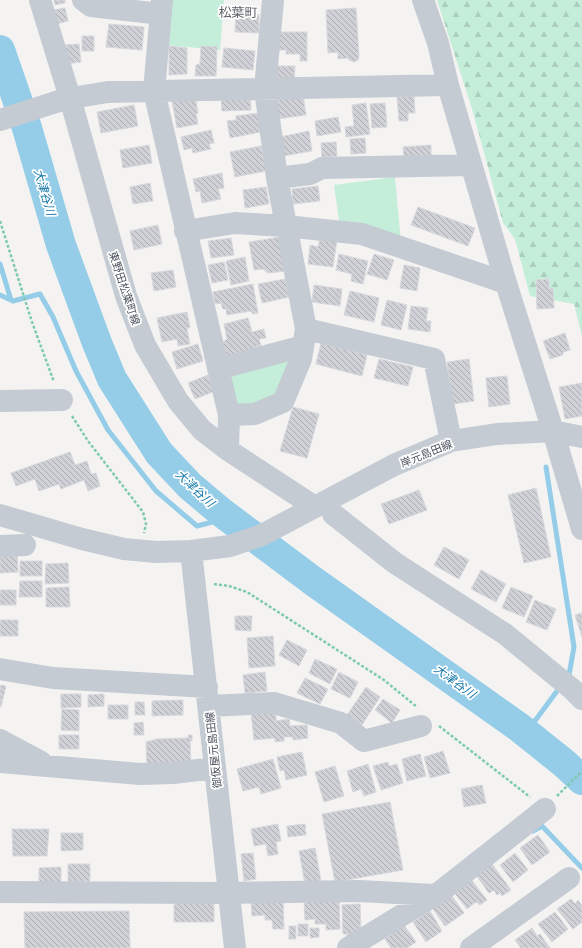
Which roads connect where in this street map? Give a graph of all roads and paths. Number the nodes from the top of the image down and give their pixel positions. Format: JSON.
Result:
{"nodes":[{"id":1,"x":40,"y":0,"type":"edge"},
{"id":2,"x":83,"y":0,"type":"edge"},
{"id":3,"x":273,"y":0,"type":"edge"},
{"id":4,"x":424,"y":0,"type":"edge"},
{"id":5,"x":161,"y":7,"type":"edge"},
{"id":6,"x":448,"y":85,"type":"junction"},
{"id":7,"x":264,"y":89,"type":"junction"},
{"id":8,"x":154,"y":91,"type":"junction"},
{"id":9,"x":67,"y":99,"type":"junction"},
{"id":10,"x":0,"y":120,"type":"edge"},
{"id":11,"x":471,"y":165,"type":"junction"},
{"id":12,"x":277,"y":178,"type":"junction"},
{"id":13,"x":285,"y":226,"type":"junction"},
{"id":14,"x":185,"y":231,"type":"junction"},
{"id":15,"x":506,"y":283,"type":"junction"},
{"id":16,"x":305,"y":338,"type":"junction"},
{"id":17,"x":218,"y":369,"type":"junction"},
{"id":18,"x":62,"y":400,"type":"dead end"},
{"id":19,"x":0,"y":401,"type":"edge"},
{"id":20,"x":229,"y":415,"type":"junction"},
{"id":21,"x":553,"y":431,"type":"junction"},
{"id":22,"x":582,"y":437,"type":"edge"},
{"id":23,"x":451,"y":441,"type":"junction"},
{"id":24,"x":228,"y":450,"type":"junction"},
{"id":25,"x":317,"y":511,"type":"junction"},
{"id":26,"x":0,"y":515,"type":"edge"},
{"id":27,"x":582,"y":529,"type":"edge"},
{"id":28,"x":26,"y":545,"type":"dead end"},
{"id":29,"x":0,"y":546,"type":"edge"},
{"id":30,"x":191,"y":551,"type":"junction"},
{"id":31,"x":214,"y":584,"type":"dead end"},
{"id":32,"x":0,"y":669,"type":"edge"},
{"id":33,"x":208,"y":697,"type":"junction"},
{"id":34,"x":582,"y":700,"type":"edge"},
{"id":35,"x":425,"y":719,"type":"junction"},
{"id":36,"x":0,"y":740,"type":"edge"},
{"id":37,"x":0,"y":762,"type":"edge"},
{"id":38,"x":47,"y":766,"type":"junction"},
{"id":39,"x":215,"y":768,"type":"junction"},
{"id":40,"x":582,"y":771,"type":"edge"},
{"id":41,"x":545,"y":809,"type":"junction"},
{"id":42,"x":569,"y":878,"type":"dead end"},
{"id":43,"x":0,"y":892,"type":"edge"},
{"id":44,"x":228,"y":892,"type":"junction"},
{"id":45,"x":435,"y":895,"type":"junction"},
{"id":46,"x":235,"y":948,"type":"edge"},
{"id":47,"x":348,"y":948,"type":"edge"},
{"id":48,"x":471,"y":948,"type":"edge"}],
"edges":[{"from":1,"to":9,"type":"street","name":"東野田松葉町線"},
{"from":2,"to":5,"type":"street"},
{"from":3,"to":7,"type":"street"},
{"from":4,"to":6,"type":"street"},
{"from":5,"to":8,"type":"street"},
{"from":6,"to":7,"type":"street"},
{"from":6,"to":11,"type":"street"},
{"from":7,"to":8,"type":"street"},
{"from":7,"to":12,"type":"street"},
{"from":8,"to":9,"type":"street"},
{"from":8,"to":14,"type":"street"},
{"from":9,"to":10,"type":"street"},
{"from":9,"to":24,"type":"street","name":"東野田松葉町線"},
{"from":11,"to":12,"type":"street"},
{"from":11,"to":15,"type":"street"},
{"from":12,"to":13,"type":"street"},
{"from":13,"to":14,"type":"street"},
{"from":13,"to":15,"type":"street"},
{"from":13,"to":16,"type":"street"},
{"from":14,"to":17,"type":"street"},
{"from":15,"to":21,"type":"street"},
{"from":16,"to":17,"type":"street"},
{"from":16,"to":20,"type":"street"},
{"from":16,"to":23,"type":"street"},
{"from":17,"to":20,"type":"street"},
{"from":18,"to":19,"type":"street"},
{"from":20,"to":24,"type":"street"},
{"from":21,"to":22,"type":"street","name":"岸元島田線"},
{"from":21,"to":23,"type":"street","name":"岸元島田線"},
{"from":21,"to":27,"type":"street"},
{"from":23,"to":25,"type":"street","name":"岸元島田線"},
{"from":24,"to":25,"type":"street","name":"東野田松葉町線"},
{"from":25,"to":30,"type":"street","name":"岸元島田線"},
{"from":25,"to":34,"type":"street","name":"東野田松葉町線"},
{"from":26,"to":30,"type":"street","name":"岸元島田線"},
{"from":28,"to":29,"type":"street"},
{"from":30,"to":33,"type":"street","name":"御仮屋元島田線"},
{"from":31,"to":35,"type":"path"},
{"from":32,"to":33,"type":"street"},
{"from":33,"to":35,"type":"street"},
{"from":33,"to":39,"type":"street","name":"御仮屋元島田線"},
{"from":35,"to":41,"type":"path"},
{"from":36,"to":38,"type":"street"},
{"from":37,"to":38,"type":"street"},
{"from":38,"to":39,"type":"street"},
{"from":39,"to":44,"type":"street","name":"御仮屋元島田線"},
{"from":40,"to":41,"type":"path"},
{"from":41,"to":45,"type":"street"},
{"from":42,"to":48,"type":"street"},
{"from":43,"to":44,"type":"street"},
{"from":44,"to":45,"type":"street"},
{"from":44,"to":46,"type":"street","name":"御仮屋元島田線"},
{"from":45,"to":47,"type":"street"}]}
